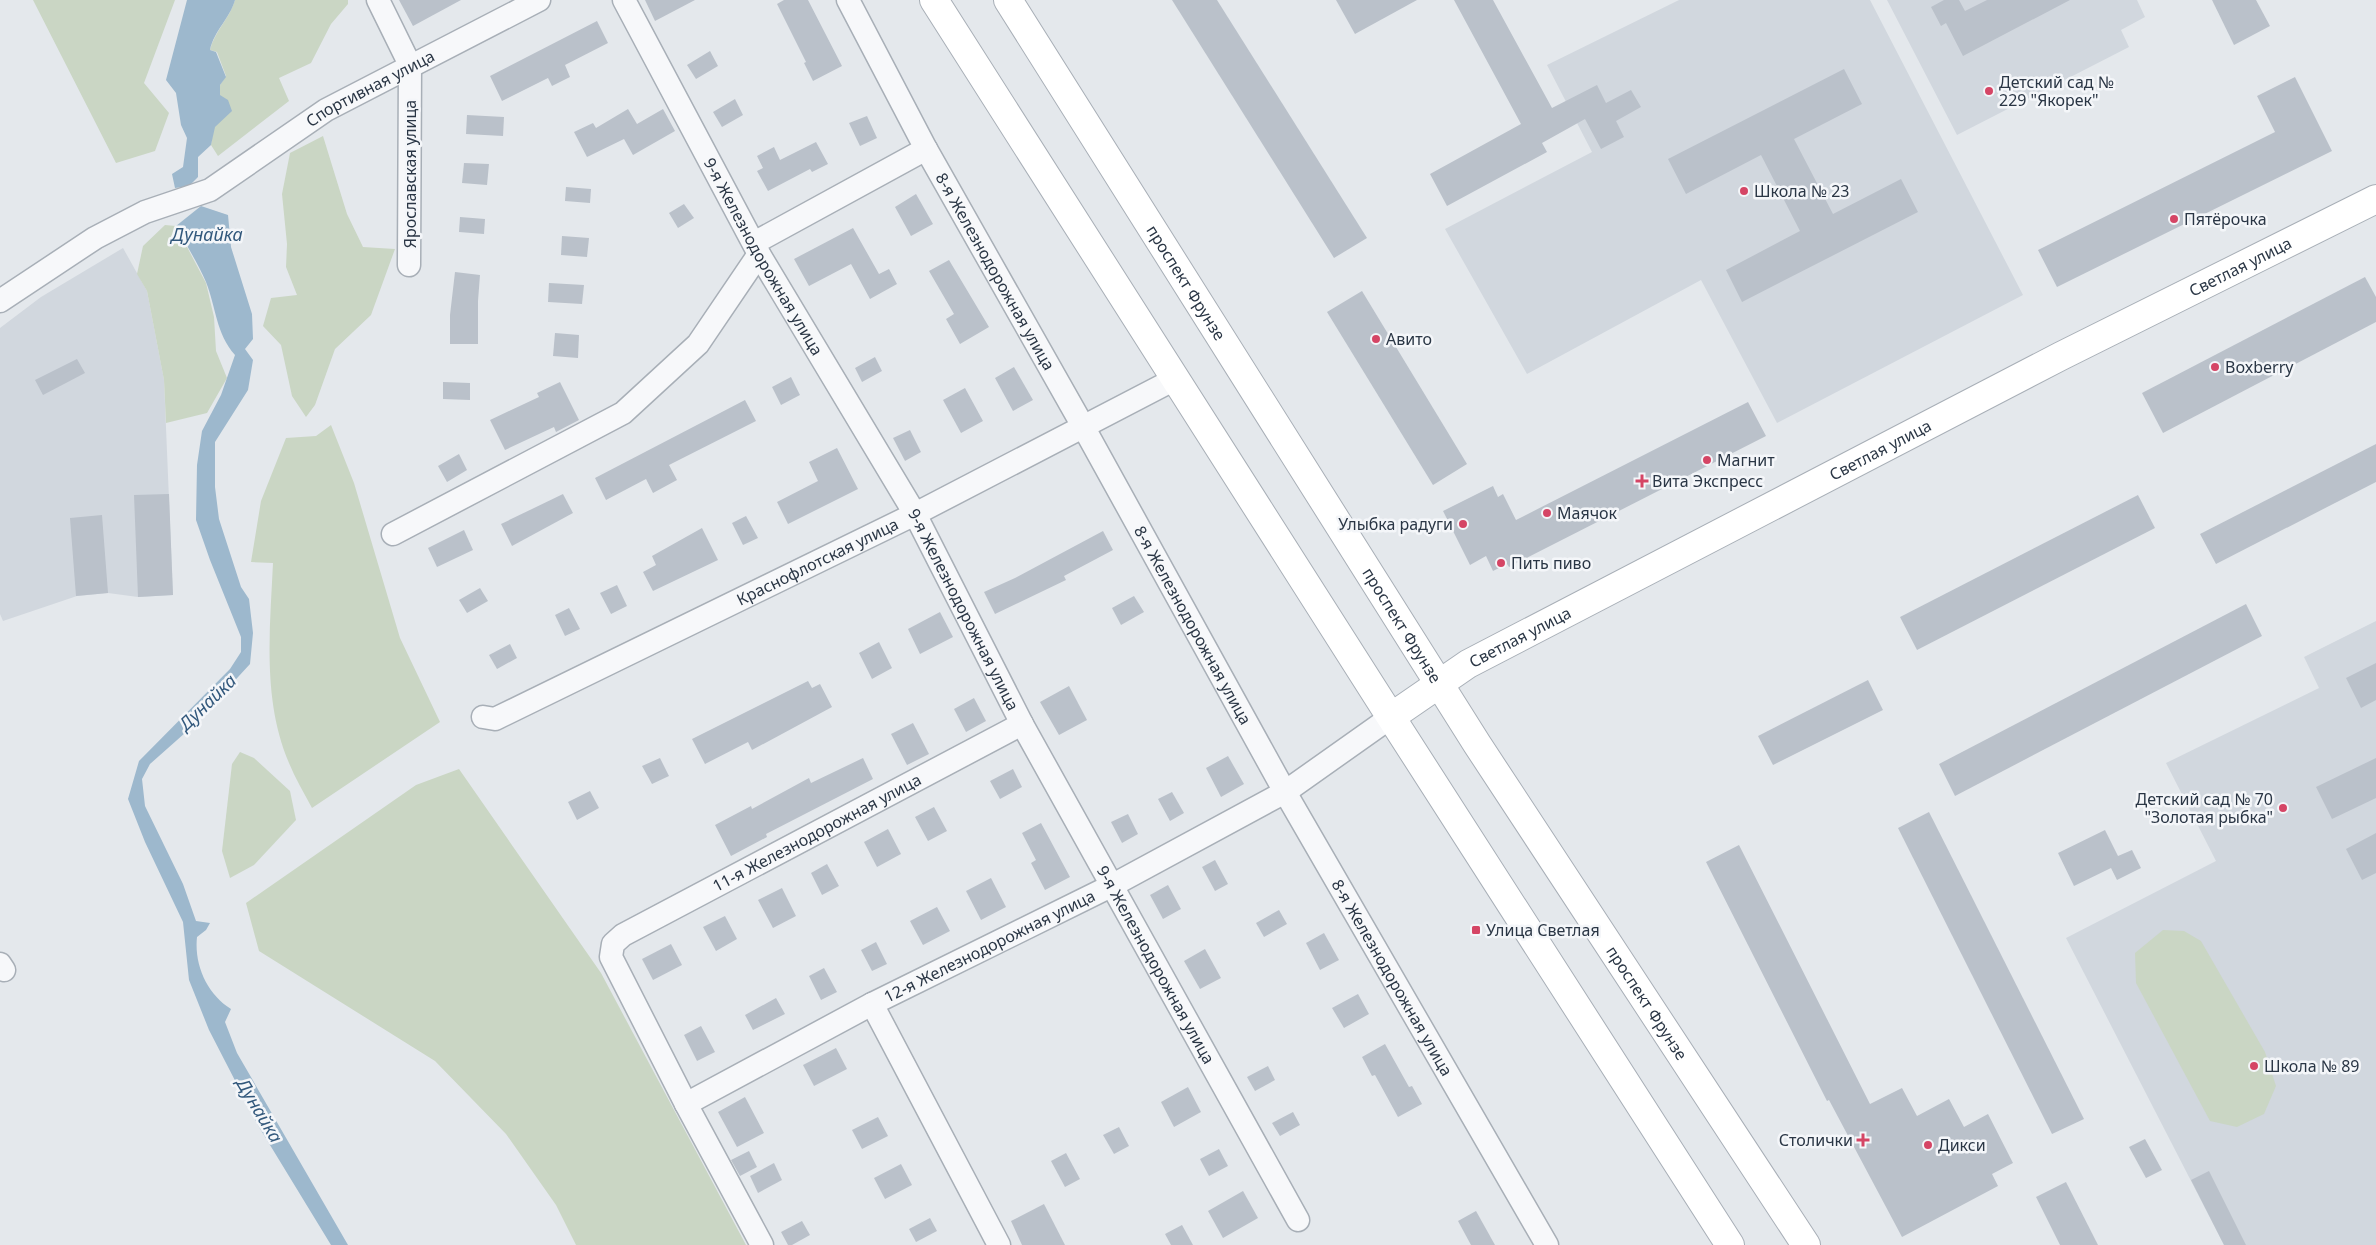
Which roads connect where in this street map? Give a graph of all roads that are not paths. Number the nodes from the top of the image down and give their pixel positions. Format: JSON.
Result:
{"nodes":[{"id":1,"x":378,"y":0,"type":"edge"},
{"id":2,"x":539,"y":0,"type":"edge"},
{"id":3,"x":624,"y":0,"type":"edge"},
{"id":4,"x":848,"y":0,"type":"edge"},
{"id":5,"x":934,"y":0,"type":"edge"},
{"id":6,"x":1008,"y":0,"type":"edge"},
{"id":7,"x":410,"y":65,"type":"junction"},
{"id":8,"x":926,"y":149,"type":"junction"},
{"id":9,"x":2376,"y":199,"type":"edge"},
{"id":10,"x":756,"y":249,"type":"junction"},
{"id":11,"x":410,"y":265,"type":"dead end"},
{"id":12,"x":0,"y":301,"type":"edge"},
{"id":13,"x":1175,"y":379,"type":"junction"},
{"id":14,"x":1084,"y":428,"type":"junction"},
{"id":15,"x":915,"y":514,"type":"junction"},
{"id":16,"x":393,"y":534,"type":"dead end"},
{"id":17,"x":1440,"y":683,"type":"junction"},
{"id":18,"x":1392,"y":716,"type":"junction"},
{"id":19,"x":483,"y":718,"type":"dead end"},
{"id":20,"x":1022,"y":724,"type":"junction"},
{"id":21,"x":1285,"y":792,"type":"junction"},
{"id":22,"x":1113,"y":885,"type":"junction"},
{"id":23,"x":872,"y":1004,"type":"junction"},
{"id":24,"x":686,"y":1104,"type":"junction"},
{"id":25,"x":1298,"y":1220,"type":"dead end"},
{"id":26,"x":762,"y":1245,"type":"edge"},
{"id":27,"x":999,"y":1245,"type":"edge"},
{"id":28,"x":1547,"y":1245,"type":"edge"},
{"id":29,"x":1730,"y":1245,"type":"edge"},
{"id":30,"x":1806,"y":1245,"type":"edge"}],
"edges":[{"from":1,"to":7,"type":"street","name":"Ярославская улица"},
{"from":2,"to":7,"type":"street","name":"Спортивная улица"},
{"from":3,"to":10,"type":"street","name":"9-я Железнодорожная улица"},
{"from":4,"to":8,"type":"street","name":"8-я Железнодорожная улица"},
{"from":5,"to":13,"type":"main road"},
{"from":6,"to":17,"type":"main road","name":"проспект Фрунзе"},
{"from":7,"to":11,"type":"street","name":"Ярославская улица"},
{"from":7,"to":12,"type":"street","name":"Спортивная улица"},
{"from":8,"to":10,"type":"street"},
{"from":8,"to":14,"type":"street","name":"8-я Железнодорожная улица"},
{"from":9,"to":17,"type":"main road","name":"Светлая улица"},
{"from":10,"to":15,"type":"street","name":"9-я Железнодорожная улица"},
{"from":10,"to":16,"type":"street"},
{"from":13,"to":14,"type":"street","name":"Краснофлотская улица"},
{"from":13,"to":18,"type":"main road"},
{"from":14,"to":15,"type":"street","name":"Краснофлотская улица"},
{"from":14,"to":21,"type":"street","name":"8-я Железнодорожная улица"},
{"from":15,"to":19,"type":"street","name":"Краснофлотская улица"},
{"from":15,"to":20,"type":"street","name":"9-я Железнодорожная улица"},
{"from":17,"to":18,"type":"main road","name":"Светлая улица"},
{"from":17,"to":30,"type":"main road","name":"проспект Фрунзе"},
{"from":18,"to":21,"type":"street","name":"12-я Железнодорожная улица"},
{"from":18,"to":29,"type":"main road"},
{"from":20,"to":22,"type":"street","name":"9-я Железнодорожная улица"},
{"from":20,"to":24,"type":"street","name":"11-я Железнодорожная улица"},
{"from":21,"to":22,"type":"street","name":"12-я Железнодорожная улица"},
{"from":21,"to":28,"type":"street","name":"8-я Железнодорожная улица"},
{"from":22,"to":23,"type":"street","name":"12-я Железнодорожная улица"},
{"from":22,"to":25,"type":"street","name":"9-я Железнодорожная улица"},
{"from":23,"to":24,"type":"street","name":"12-я Железнодорожная улица"},
{"from":23,"to":27,"type":"street"},
{"from":24,"to":26,"type":"street"}]}
